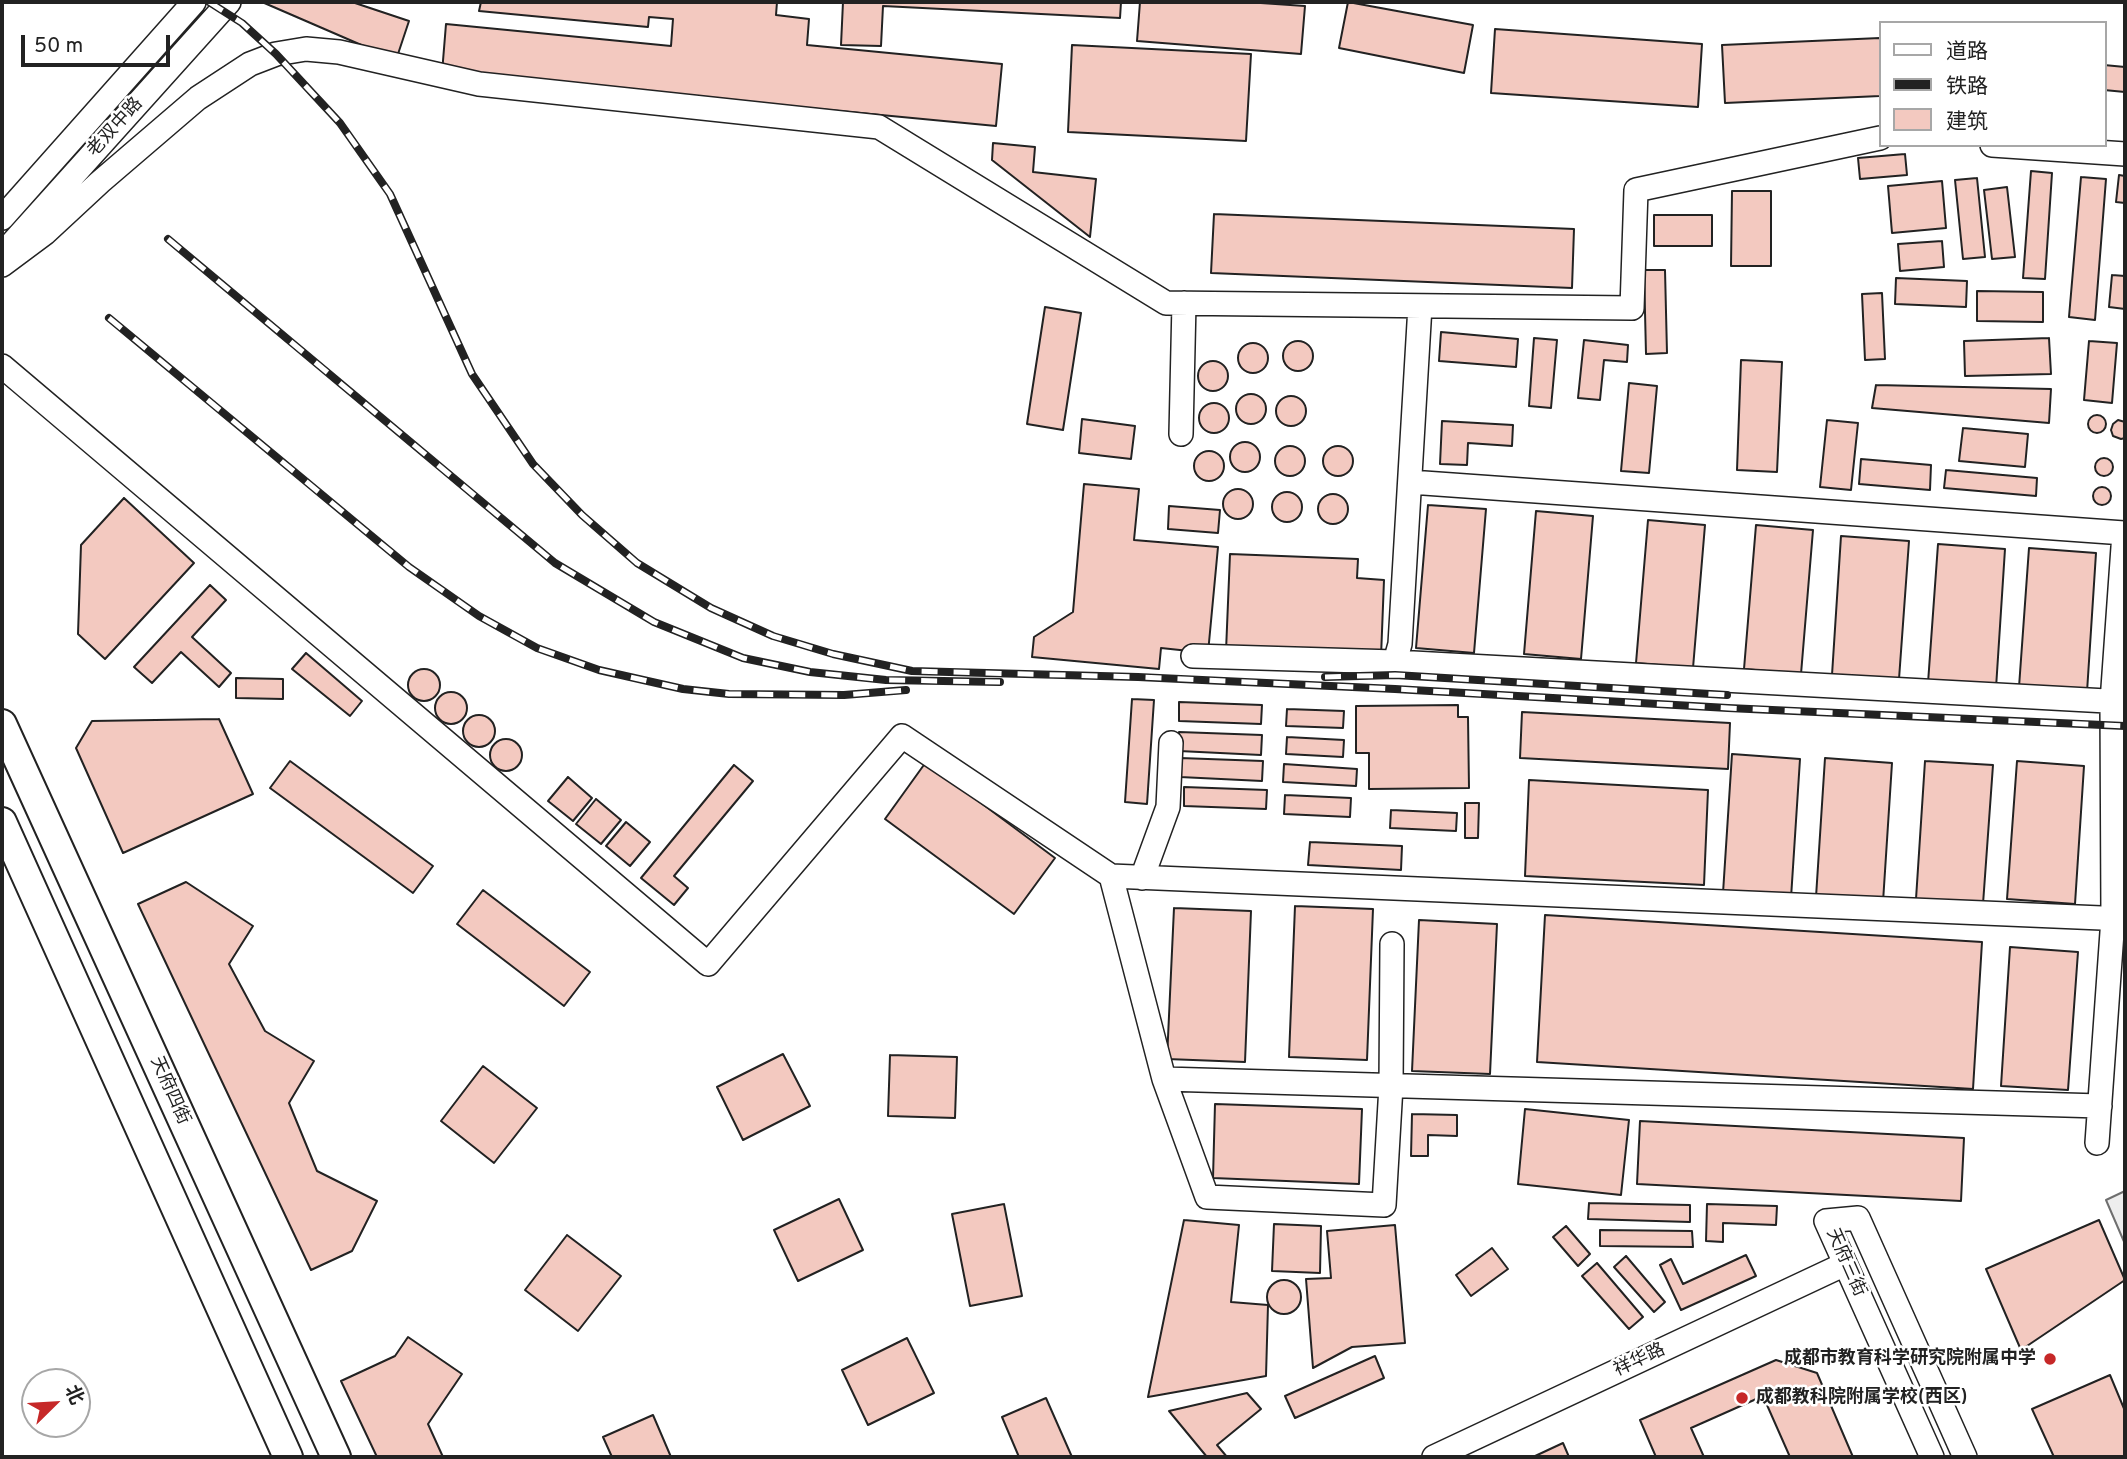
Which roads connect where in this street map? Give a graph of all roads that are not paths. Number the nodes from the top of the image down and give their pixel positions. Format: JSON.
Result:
{"nodes":[{"id":1,"x":194,"y":2,"type":"edge"},
{"id":2,"x":229,"y":2,"type":"edge"},
{"id":3,"x":1878,"y":138,"type":"edge"},
{"id":4,"x":2022,"y":147,"type":"edge"},
{"id":5,"x":2125,"y":154,"type":"edge"},
{"id":6,"x":2,"y":218,"type":"edge"},
{"id":7,"x":2,"y":254,"type":"edge"},
{"id":8,"x":2,"y":265,"type":"edge"},
{"id":9,"x":1184,"y":303,"type":"junction"},
{"id":10,"x":1420,"y":306,"type":"junction"},
{"id":11,"x":2,"y":366,"type":"edge"},
{"id":12,"x":1181,"y":434,"type":"dead end"},
{"id":13,"x":1410,"y":482,"type":"junction"},
{"id":14,"x":1193,"y":656,"type":"dead end"},
{"id":15,"x":1395,"y":662,"type":"junction"},
{"id":16,"x":2119,"y":702,"type":"edge"},
{"id":17,"x":2,"y":724,"type":"edge"},
{"id":18,"x":1171,"y":743,"type":"dead end"},
{"id":19,"x":2,"y":822,"type":"edge"},
{"id":20,"x":1111,"y":876,"type":"junction"},
{"id":21,"x":1142,"y":878,"type":"junction"},
{"id":22,"x":2119,"y":919,"type":"edge"},
{"id":23,"x":1392,"y":944,"type":"dead end"},
{"id":24,"x":1164,"y":1079,"type":"junction"},
{"id":25,"x":1391,"y":1086,"type":"junction"},
{"id":26,"x":2100,"y":1107,"type":"junction"},
{"id":27,"x":2097,"y":1143,"type":"dead end"},
{"id":28,"x":1845,"y":1264,"type":"junction"},
{"id":29,"x":288,"y":1457,"type":"edge"},
{"id":30,"x":336,"y":1457,"type":"edge"},
{"id":31,"x":1434,"y":1457,"type":"edge"},
{"id":32,"x":1932,"y":1457,"type":"edge"},
{"id":33,"x":1965,"y":1457,"type":"edge"}],
"edges":[{"from":1,"to":6,"type":"street","name":"老双中路"},
{"from":2,"to":7,"type":"street","name":"老双中路"},
{"from":3,"to":10,"type":"street"},
{"from":4,"to":5,"type":"street"},
{"from":8,"to":9,"type":"street"},
{"from":9,"to":10,"type":"street"},
{"from":9,"to":12,"type":"street"},
{"from":10,"to":13,"type":"street"},
{"from":11,"to":20,"type":"street"},
{"from":13,"to":15,"type":"street"},
{"from":13,"to":16,"type":"street"},
{"from":14,"to":15,"type":"street"},
{"from":15,"to":16,"type":"street"},
{"from":16,"to":22,"type":"street"},
{"from":17,"to":30,"type":"main road","name":"天府四街"},
{"from":18,"to":21,"type":"street"},
{"from":19,"to":29,"type":"main road"},
{"from":20,"to":21,"type":"street"},
{"from":20,"to":24,"type":"street"},
{"from":21,"to":22,"type":"street"},
{"from":22,"to":26,"type":"street"},
{"from":23,"to":25,"type":"street"},
{"from":24,"to":25,"type":"street"},
{"from":24,"to":25,"type":"street"},
{"from":25,"to":26,"type":"street"},
{"from":26,"to":27,"type":"street"},
{"from":28,"to":31,"type":"street","name":"祥华路"},
{"from":28,"to":32,"type":"street","name":"天府三街"},
{"from":28,"to":33,"type":"street","name":"天府三街"}]}
